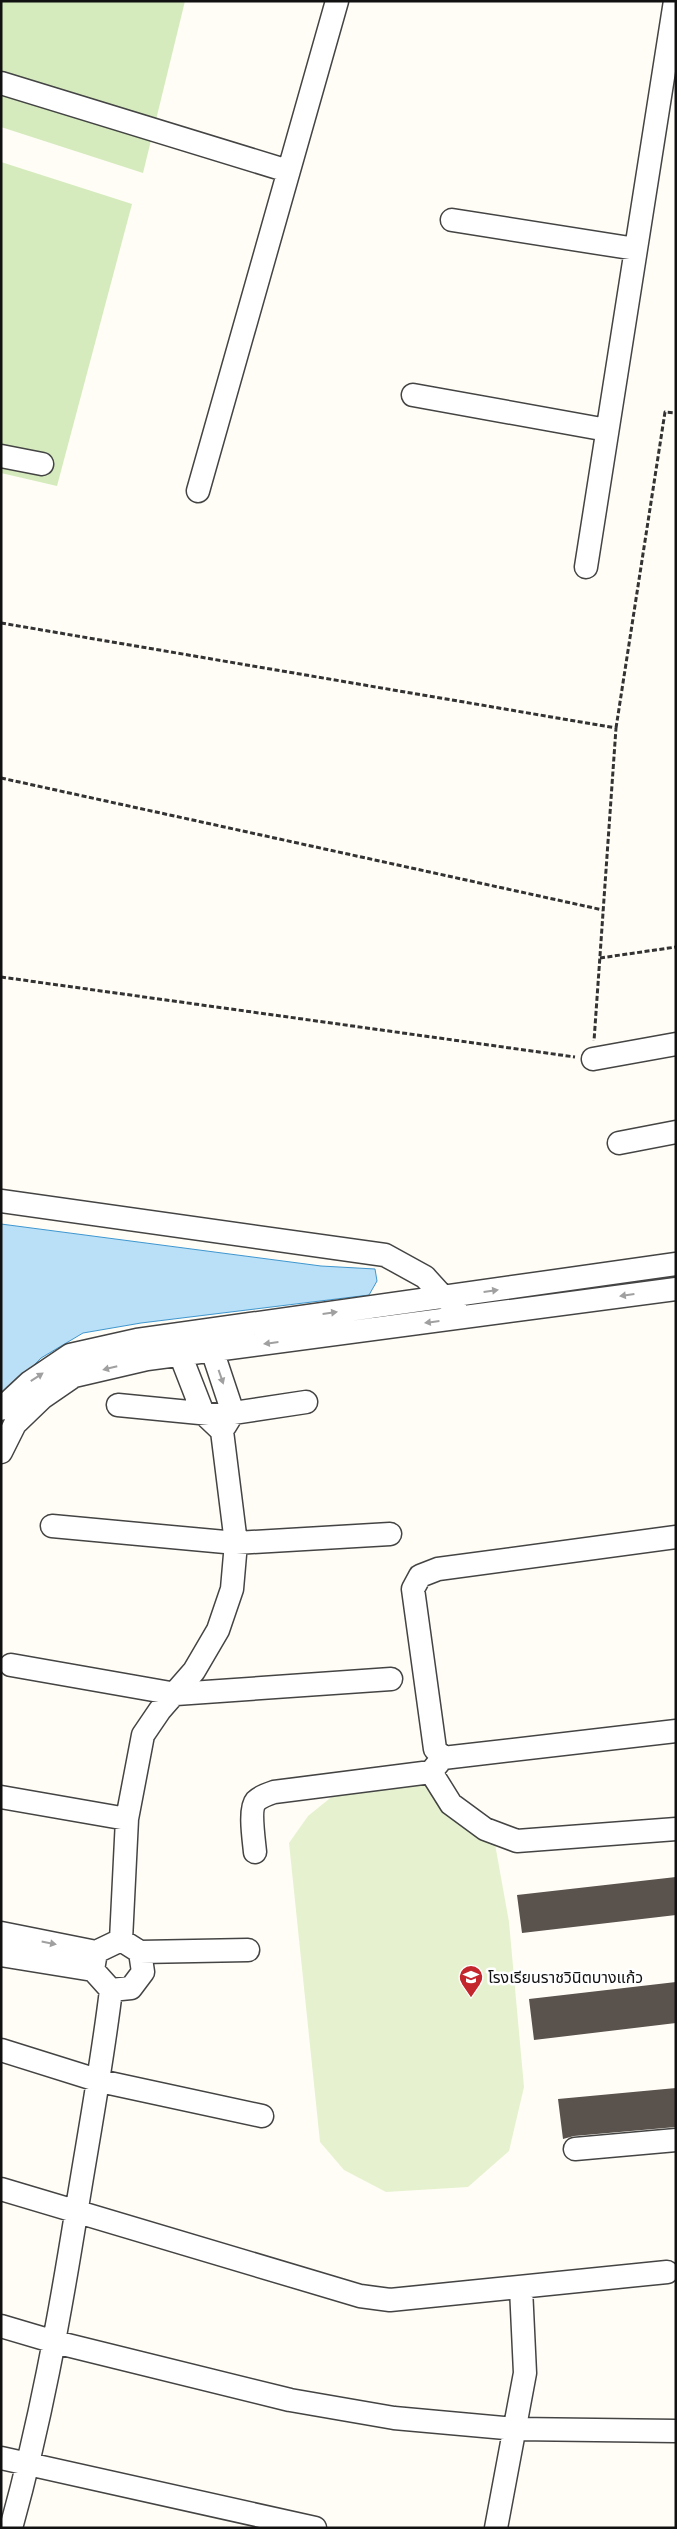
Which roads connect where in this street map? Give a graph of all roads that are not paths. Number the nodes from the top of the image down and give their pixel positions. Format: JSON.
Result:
{"nodes":[{"id":1,"x":338,"y":1,"type":"edge"},
{"id":2,"x":675,"y":1,"type":"edge"},
{"id":3,"x":1,"y":83,"type":"edge"},
{"id":4,"x":288,"y":171,"type":"junction"},
{"id":5,"x":452,"y":220,"type":"dead end"},
{"id":6,"x":636,"y":249,"type":"junction"},
{"id":7,"x":413,"y":395,"type":"dead end"},
{"id":8,"x":607,"y":430,"type":"junction"},
{"id":9,"x":1,"y":456,"type":"edge"},
{"id":10,"x":42,"y":464,"type":"dead end"},
{"id":11,"x":198,"y":491,"type":"dead end"},
{"id":12,"x":586,"y":567,"type":"dead end"},
{"id":13,"x":676,"y":1044,"type":"edge"},
{"id":14,"x":593,"y":1059,"type":"road end"},
{"id":15,"x":676,"y":1132,"type":"edge"},
{"id":16,"x":619,"y":1143,"type":"dead end"},
{"id":17,"x":1,"y":1201,"type":"edge"},
{"id":18,"x":676,"y":1264,"type":"edge"},
{"id":19,"x":676,"y":1289,"type":"edge"},
{"id":20,"x":444,"y":1298,"type":"junction"},
{"id":21,"x":477,"y":1316,"type":"junction"},
{"id":22,"x":210,"y":1340,"type":"junction"},
{"id":23,"x":179,"y":1344,"type":"junction"},
{"id":24,"x":146,"y":1349,"type":"junction"},
{"id":25,"x":306,"y":1402,"type":"dead end"},
{"id":26,"x":118,"y":1405,"type":"dead end"},
{"id":27,"x":1,"y":1409,"type":"edge"},
{"id":28,"x":204,"y":1413,"type":"junction"},
{"id":29,"x":227,"y":1422,"type":"junction"},
{"id":30,"x":1,"y":1452,"type":"edge"},
{"id":31,"x":52,"y":1526,"type":"dead end"},
{"id":32,"x":390,"y":1534,"type":"dead end"},
{"id":33,"x":676,"y":1537,"type":"edge"},
{"id":34,"x":236,"y":1543,"type":"junction"},
{"id":35,"x":11,"y":1664,"type":"dead end"},
{"id":36,"x":391,"y":1679,"type":"dead end"},
{"id":37,"x":176,"y":1694,"type":"junction"},
{"id":38,"x":676,"y":1732,"type":"edge"},
{"id":39,"x":437,"y":1765,"type":"junction"},
{"id":40,"x":1,"y":1797,"type":"edge"},
{"id":41,"x":127,"y":1819,"type":"junction"},
{"id":42,"x":676,"y":1829,"type":"edge"},
{"id":43,"x":255,"y":1852,"type":"dead end"},
{"id":44,"x":1,"y":1933,"type":"edge"},
{"id":45,"x":120,"y":1940,"type":"junction"},
{"id":46,"x":248,"y":1950,"type":"dead end"},
{"id":47,"x":140,"y":1952,"type":"junction"},
{"id":48,"x":1,"y":1954,"type":"edge"},
{"id":49,"x":95,"y":1961,"type":"junction"},
{"id":50,"x":111,"y":1990,"type":"junction"},
{"id":51,"x":1,"y":2050,"type":"edge"},
{"id":52,"x":100,"y":2081,"type":"junction"},
{"id":53,"x":262,"y":2116,"type":"dead end"},
{"id":54,"x":676,"y":2140,"type":"edge"},
{"id":55,"x":575,"y":2150,"type":"dead end"},
{"id":56,"x":1,"y":2189,"type":"edge"},
{"id":57,"x":76,"y":2211,"type":"junction"},
{"id":58,"x":667,"y":2272,"type":"dead end"},
{"id":59,"x":521,"y":2288,"type":"junction"},
{"id":60,"x":1,"y":2326,"type":"edge"},
{"id":61,"x":55,"y":2342,"type":"junction"},
{"id":62,"x":516,"y":2429,"type":"junction"},
{"id":63,"x":676,"y":2432,"type":"edge"},
{"id":64,"x":1,"y":2458,"type":"edge"},
{"id":65,"x":29,"y":2465,"type":"junction"},
{"id":66,"x":11,"y":2528,"type":"edge"},
{"id":67,"x":315,"y":2528,"type":"edge"},
{"id":68,"x":496,"y":2528,"type":"edge"}],
"edges":[{"from":1,"to":4,"type":"street"},
{"from":2,"to":6,"type":"street"},
{"from":3,"to":4,"type":"street"},
{"from":4,"to":11,"type":"street"},
{"from":5,"to":6,"type":"street"},
{"from":6,"to":8,"type":"street"},
{"from":7,"to":8,"type":"street"},
{"from":8,"to":12,"type":"street"},
{"from":9,"to":10,"type":"street"},
{"from":13,"to":14,"type":"street"},
{"from":15,"to":16,"type":"street"},
{"from":17,"to":20,"type":"street"},
{"from":20,"to":18,"type":"street","one_way":true},
{"from":19,"to":21,"type":"street","one_way":true},
{"from":20,"to":21,"type":"street"},
{"from":22,"to":20,"type":"street","one_way":true},
{"from":21,"to":22,"type":"street","one_way":true},
{"from":22,"to":23,"type":"street"},
{"from":22,"to":29,"type":"street","one_way":true},
{"from":23,"to":24,"type":"street"},
{"from":23,"to":28,"type":"street"},
{"from":27,"to":24,"type":"street","one_way":true},
{"from":24,"to":30,"type":"street","one_way":true},
{"from":25,"to":29,"type":"street"},
{"from":26,"to":28,"type":"street"},
{"from":28,"to":29,"type":"street"},
{"from":29,"to":34,"type":"street"},
{"from":31,"to":34,"type":"street"},
{"from":32,"to":34,"type":"street"},
{"from":33,"to":39,"type":"street"},
{"from":34,"to":37,"type":"street"},
{"from":35,"to":37,"type":"street"},
{"from":36,"to":37,"type":"street"},
{"from":37,"to":41,"type":"street"},
{"from":38,"to":39,"type":"street"},
{"from":39,"to":42,"type":"street"},
{"from":39,"to":43,"type":"street"},
{"from":40,"to":41,"type":"street"},
{"from":41,"to":45,"type":"street"},
{"from":44,"to":49,"type":"street","one_way":true},
{"from":45,"to":47,"type":"street"},
{"from":45,"to":49,"type":"street"},
{"from":46,"to":47,"type":"street"},
{"from":47,"to":50,"type":"street"},
{"from":48,"to":49,"type":"street"},
{"from":49,"to":50,"type":"street"},
{"from":50,"to":52,"type":"street"},
{"from":51,"to":52,"type":"street"},
{"from":52,"to":53,"type":"street"},
{"from":52,"to":57,"type":"street"},
{"from":54,"to":55,"type":"street"},
{"from":56,"to":57,"type":"street"},
{"from":57,"to":59,"type":"street"},
{"from":57,"to":61,"type":"street"},
{"from":58,"to":59,"type":"street"},
{"from":59,"to":62,"type":"street"},
{"from":60,"to":61,"type":"street"},
{"from":61,"to":62,"type":"street"},
{"from":61,"to":65,"type":"street"},
{"from":62,"to":63,"type":"street"},
{"from":62,"to":68,"type":"street"},
{"from":64,"to":65,"type":"street"},
{"from":65,"to":66,"type":"street"},
{"from":65,"to":67,"type":"street"}]}
